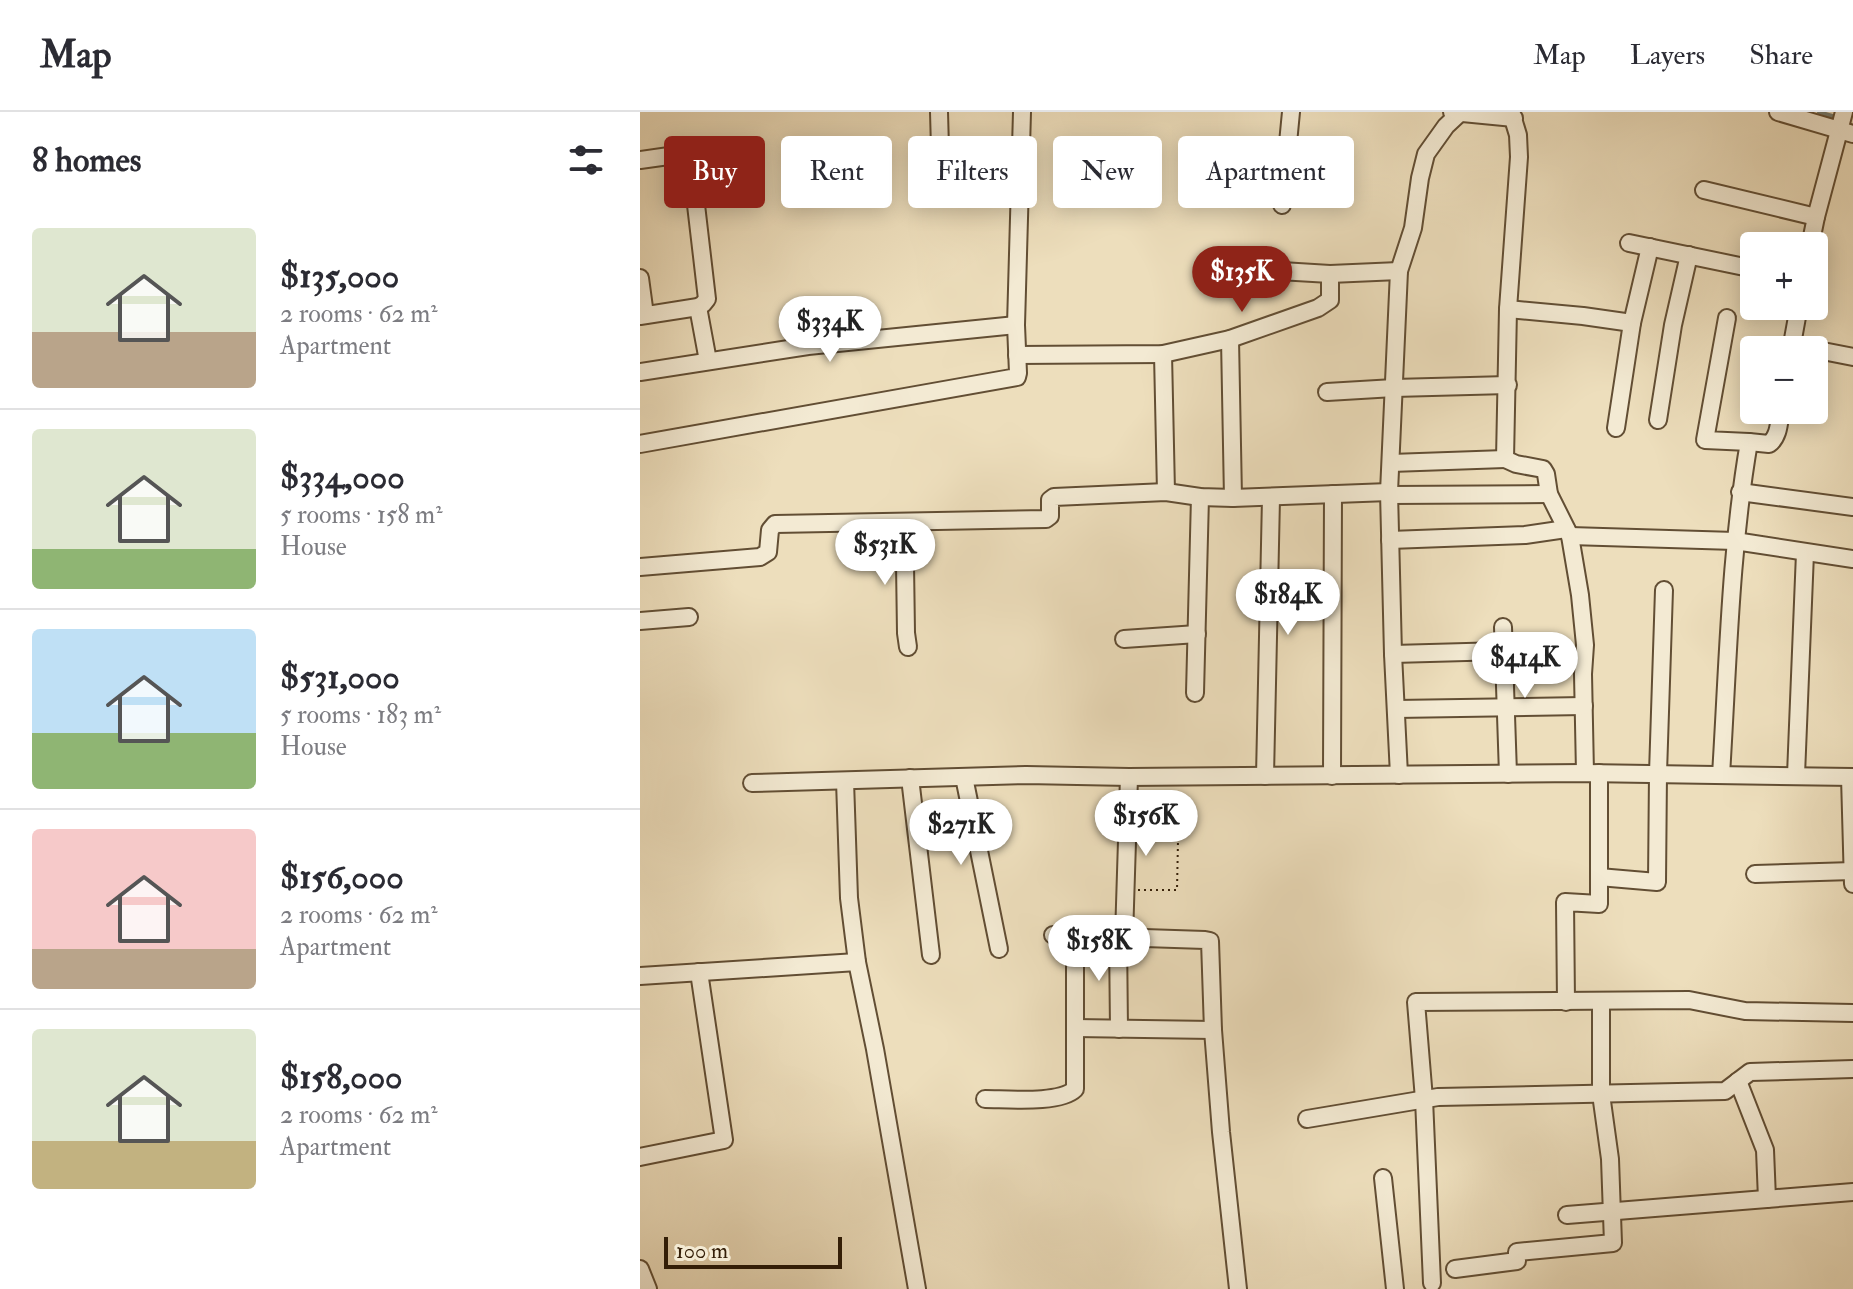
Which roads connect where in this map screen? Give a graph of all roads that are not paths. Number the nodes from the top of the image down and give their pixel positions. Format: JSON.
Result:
{"nodes":[{"id":1,"x":939,"y":112,"type":"edge"},
{"id":2,"x":1022,"y":112,"type":"edge"},
{"id":3,"x":1291,"y":112,"type":"edge"},
{"id":4,"x":1456,"y":112,"type":"edge"},
{"id":5,"x":1778,"y":112,"type":"edge"},
{"id":6,"x":1844,"y":112,"type":"edge"},
{"id":7,"x":1512,"y":115,"type":"edge"},
{"id":8,"x":1846,"y":132,"type":"edge"},
{"id":9,"x":940,"y":136,"type":"edge"},
{"id":10,"x":1289,"y":136,"type":"edge"},
{"id":11,"x":640,"y":160,"type":"edge"},
{"id":12,"x":1704,"y":190,"type":"dead end"},
{"id":13,"x":1816,"y":217,"type":"junction"},
{"id":14,"x":1813,"y":232,"type":"edge"},
{"id":15,"x":1629,"y":243,"type":"dead end"},
{"id":16,"x":1650,"y":247,"type":"junction"},
{"id":17,"x":1689,"y":255,"type":"junction"},
{"id":18,"x":1740,"y":266,"type":"edge"},
{"id":19,"x":1214,"y":267,"type":"dead end"},
{"id":20,"x":1399,"y":271,"type":"junction"},
{"id":21,"x":1330,"y":274,"type":"junction"},
{"id":22,"x":640,"y":278,"type":"edge"},
{"id":23,"x":698,"y":307,"type":"junction"},
{"id":24,"x":1508,"y":309,"type":"junction"},
{"id":25,"x":642,"y":315,"type":"edge"},
{"id":26,"x":1727,"y":318,"type":"dead end"},
{"id":27,"x":1632,"y":323,"type":"junction"},
{"id":28,"x":1016,"y":325,"type":"junction"},
{"id":29,"x":1230,"y":339,"type":"junction"},
{"id":30,"x":1828,"y":353,"type":"edge"},
{"id":31,"x":1163,"y":354,"type":"junction"},
{"id":32,"x":1017,"y":355,"type":"junction"},
{"id":33,"x":1853,"y":357,"type":"edge"},
{"id":34,"x":708,"y":361,"type":"junction"},
{"id":35,"x":640,"y":372,"type":"edge"},
{"id":36,"x":1508,"y":385,"type":"junction"},
{"id":37,"x":1394,"y":388,"type":"junction"},
{"id":38,"x":1327,"y":392,"type":"dead end"},
{"id":39,"x":1658,"y":420,"type":"dead end"},
{"id":40,"x":1778,"y":424,"type":"edge"},
{"id":41,"x":1616,"y":428,"type":"dead end"},
{"id":42,"x":1749,"y":442,"type":"junction"},
{"id":43,"x":640,"y":444,"type":"edge"},
{"id":44,"x":1505,"y":459,"type":"junction"},
{"id":45,"x":1391,"y":463,"type":"junction"},
{"id":46,"x":1166,"y":492,"type":"junction"},
{"id":47,"x":1740,"y":492,"type":"junction"},
{"id":48,"x":1333,"y":494,"type":"junction"},
{"id":49,"x":1390,"y":494,"type":"junction"},
{"id":50,"x":1549,"y":494,"type":"junction"},
{"id":51,"x":1200,"y":497,"type":"junction"},
{"id":52,"x":1233,"y":498,"type":"junction"},
{"id":53,"x":1271,"y":498,"type":"junction"},
{"id":54,"x":1853,"y":507,"type":"edge"},
{"id":55,"x":903,"y":523,"type":"junction"},
{"id":56,"x":1568,"y":532,"type":"junction"},
{"id":57,"x":1390,"y":540,"type":"junction"},
{"id":58,"x":1735,"y":541,"type":"junction"},
{"id":59,"x":1805,"y":553,"type":"junction"},
{"id":60,"x":1853,"y":559,"type":"edge"},
{"id":61,"x":640,"y":567,"type":"edge"},
{"id":62,"x":1664,"y":590,"type":"dead end"},
{"id":63,"x":689,"y":617,"type":"dead end"},
{"id":64,"x":640,"y":621,"type":"edge"},
{"id":65,"x":1503,"y":627,"type":"dead end"},
{"id":66,"x":1197,"y":634,"type":"junction"},
{"id":67,"x":1124,"y":639,"type":"dead end"},
{"id":68,"x":908,"y":647,"type":"dead end"},
{"id":69,"x":1503,"y":651,"type":"junction"},
{"id":70,"x":1393,"y":654,"type":"junction"},
{"id":71,"x":1195,"y":693,"type":"dead end"},
{"id":72,"x":1584,"y":706,"type":"junction"},
{"id":73,"x":1506,"y":707,"type":"junction"},
{"id":74,"x":1396,"y":709,"type":"junction"},
{"id":75,"x":1592,"y":773,"type":"junction"},
{"id":76,"x":1658,"y":773,"type":"junction"},
{"id":77,"x":1508,"y":774,"type":"junction"},
{"id":78,"x":1399,"y":775,"type":"junction"},
{"id":79,"x":1721,"y":775,"type":"junction"},
{"id":80,"x":1796,"y":775,"type":"junction"},
{"id":81,"x":1265,"y":776,"type":"junction"},
{"id":82,"x":1332,"y":776,"type":"junction"},
{"id":83,"x":964,"y":777,"type":"junction"},
{"id":84,"x":1129,"y":777,"type":"junction"},
{"id":85,"x":1851,"y":777,"type":"edge"},
{"id":86,"x":910,"y":778,"type":"junction"},
{"id":87,"x":845,"y":781,"type":"junction"},
{"id":88,"x":752,"y":783,"type":"dead end"},
{"id":89,"x":1755,"y":874,"type":"dead end"},
{"id":90,"x":1853,"y":875,"type":"edge"},
{"id":91,"x":1599,"y":877,"type":"junction"},
{"id":92,"x":1053,"y":935,"type":"dead end"},
{"id":93,"x":1075,"y":936,"type":"junction"},
{"id":94,"x":1121,"y":936,"type":"junction"},
{"id":95,"x":999,"y":949,"type":"dead end"},
{"id":96,"x":931,"y":955,"type":"dead end"},
{"id":97,"x":857,"y":962,"type":"junction"},
{"id":98,"x":699,"y":972,"type":"junction"},
{"id":99,"x":640,"y":976,"type":"edge"},
{"id":100,"x":1601,"y":1001,"type":"junction"},
{"id":101,"x":1566,"y":1002,"type":"junction"},
{"id":102,"x":1853,"y":1013,"type":"edge"},
{"id":103,"x":1075,"y":1028,"type":"junction"},
{"id":104,"x":1119,"y":1029,"type":"junction"},
{"id":105,"x":1213,"y":1030,"type":"junction"},
{"id":106,"x":1853,"y":1069,"type":"edge"},
{"id":107,"x":1738,"y":1081,"type":"junction"},
{"id":108,"x":1601,"y":1094,"type":"junction"},
{"id":109,"x":985,"y":1099,"type":"dead end"},
{"id":110,"x":1424,"y":1099,"type":"junction"},
{"id":111,"x":1307,"y":1119,"type":"dead end"},
{"id":112,"x":640,"y":1157,"type":"edge"},
{"id":113,"x":1383,"y":1178,"type":"dead end"},
{"id":114,"x":1853,"y":1192,"type":"edge"},
{"id":115,"x":1767,"y":1199,"type":"junction"},
{"id":116,"x":1611,"y":1212,"type":"junction"},
{"id":117,"x":1567,"y":1215,"type":"dead end"},
{"id":118,"x":1455,"y":1269,"type":"dead end"},
{"id":119,"x":1432,"y":1283,"type":"dead end"},
{"id":120,"x":917,"y":1289,"type":"edge"},
{"id":121,"x":1238,"y":1289,"type":"edge"},
{"id":122,"x":1395,"y":1289,"type":"edge"}],
"edges":[{"from":1,"to":9,"type":"street"},
{"from":2,"to":28,"type":"street"},
{"from":3,"to":10,"type":"street"},
{"from":4,"to":7,"type":"street"},
{"from":4,"to":20,"type":"street"},
{"from":5,"to":8,"type":"street"},
{"from":6,"to":8,"type":"street"},
{"from":7,"to":24,"type":"street"},
{"from":8,"to":13,"type":"street"},
{"from":11,"to":23,"type":"street"},
{"from":12,"to":13,"type":"street"},
{"from":13,"to":14,"type":"street"},
{"from":15,"to":16,"type":"street"},
{"from":16,"to":17,"type":"street"},
{"from":16,"to":27,"type":"street"},
{"from":17,"to":18,"type":"street"},
{"from":17,"to":39,"type":"street"},
{"from":19,"to":21,"type":"street"},
{"from":20,"to":21,"type":"street"},
{"from":20,"to":37,"type":"street"},
{"from":21,"to":29,"type":"street"},
{"from":22,"to":25,"type":"street"},
{"from":23,"to":25,"type":"street"},
{"from":23,"to":34,"type":"street"},
{"from":24,"to":27,"type":"street"},
{"from":24,"to":36,"type":"street"},
{"from":26,"to":42,"type":"street"},
{"from":27,"to":41,"type":"street"},
{"from":28,"to":32,"type":"street"},
{"from":28,"to":34,"type":"street"},
{"from":29,"to":31,"type":"street"},
{"from":29,"to":52,"type":"street"},
{"from":30,"to":33,"type":"street"},
{"from":31,"to":32,"type":"street"},
{"from":31,"to":46,"type":"street"},
{"from":32,"to":43,"type":"street"},
{"from":34,"to":35,"type":"street"},
{"from":36,"to":37,"type":"street"},
{"from":36,"to":44,"type":"street"},
{"from":37,"to":38,"type":"street"},
{"from":37,"to":45,"type":"street"},
{"from":40,"to":42,"type":"street"},
{"from":42,"to":47,"type":"street"},
{"from":44,"to":45,"type":"street"},
{"from":44,"to":50,"type":"street"},
{"from":45,"to":49,"type":"street"},
{"from":46,"to":51,"type":"street"},
{"from":46,"to":55,"type":"street"},
{"from":47,"to":54,"type":"street"},
{"from":47,"to":58,"type":"street"},
{"from":48,"to":49,"type":"street"},
{"from":48,"to":53,"type":"street"},
{"from":48,"to":82,"type":"street"},
{"from":49,"to":50,"type":"street"},
{"from":49,"to":57,"type":"street"},
{"from":50,"to":56,"type":"street"},
{"from":51,"to":52,"type":"street"},
{"from":51,"to":66,"type":"street"},
{"from":52,"to":53,"type":"street"},
{"from":53,"to":81,"type":"street"},
{"from":55,"to":61,"type":"street"},
{"from":55,"to":68,"type":"street"},
{"from":56,"to":57,"type":"street"},
{"from":56,"to":58,"type":"street"},
{"from":56,"to":72,"type":"street"},
{"from":57,"to":70,"type":"street"},
{"from":58,"to":59,"type":"street"},
{"from":58,"to":79,"type":"street"},
{"from":59,"to":60,"type":"street"},
{"from":59,"to":80,"type":"street"},
{"from":62,"to":76,"type":"street"},
{"from":63,"to":64,"type":"street"},
{"from":65,"to":69,"type":"street"},
{"from":66,"to":67,"type":"street"},
{"from":66,"to":71,"type":"street"},
{"from":69,"to":70,"type":"street"},
{"from":69,"to":73,"type":"street"},
{"from":70,"to":74,"type":"street"},
{"from":72,"to":73,"type":"street"},
{"from":72,"to":75,"type":"street"},
{"from":73,"to":74,"type":"street"},
{"from":73,"to":77,"type":"street"},
{"from":74,"to":78,"type":"street"},
{"from":75,"to":76,"type":"street"},
{"from":75,"to":77,"type":"street"},
{"from":75,"to":91,"type":"street"},
{"from":76,"to":79,"type":"street"},
{"from":76,"to":91,"type":"street"},
{"from":77,"to":78,"type":"street"},
{"from":78,"to":82,"type":"street"},
{"from":79,"to":80,"type":"street"},
{"from":80,"to":85,"type":"street"},
{"from":81,"to":82,"type":"street"},
{"from":81,"to":84,"type":"street"},
{"from":83,"to":84,"type":"street"},
{"from":83,"to":86,"type":"street"},
{"from":83,"to":95,"type":"street"},
{"from":84,"to":94,"type":"street"},
{"from":85,"to":90,"type":"street"},
{"from":86,"to":87,"type":"street"},
{"from":86,"to":96,"type":"street"},
{"from":87,"to":88,"type":"street"},
{"from":87,"to":97,"type":"street"},
{"from":89,"to":90,"type":"street"},
{"from":91,"to":101,"type":"street"},
{"from":92,"to":93,"type":"street"},
{"from":93,"to":94,"type":"street"},
{"from":93,"to":103,"type":"street"},
{"from":94,"to":104,"type":"street"},
{"from":94,"to":105,"type":"street"},
{"from":97,"to":98,"type":"street"},
{"from":97,"to":120,"type":"street"},
{"from":98,"to":99,"type":"street"},
{"from":98,"to":112,"type":"street"},
{"from":100,"to":101,"type":"street"},
{"from":100,"to":102,"type":"street"},
{"from":100,"to":108,"type":"street"},
{"from":101,"to":110,"type":"street"},
{"from":103,"to":104,"type":"street"},
{"from":103,"to":109,"type":"street"},
{"from":104,"to":105,"type":"street"},
{"from":105,"to":121,"type":"street"},
{"from":106,"to":107,"type":"street"},
{"from":107,"to":108,"type":"street"},
{"from":107,"to":115,"type":"street"},
{"from":108,"to":110,"type":"street"},
{"from":108,"to":116,"type":"street"},
{"from":110,"to":111,"type":"street"},
{"from":110,"to":119,"type":"street"},
{"from":113,"to":122,"type":"street"},
{"from":114,"to":115,"type":"street"},
{"from":115,"to":116,"type":"street"},
{"from":116,"to":117,"type":"street"},
{"from":116,"to":118,"type":"street"}]}
